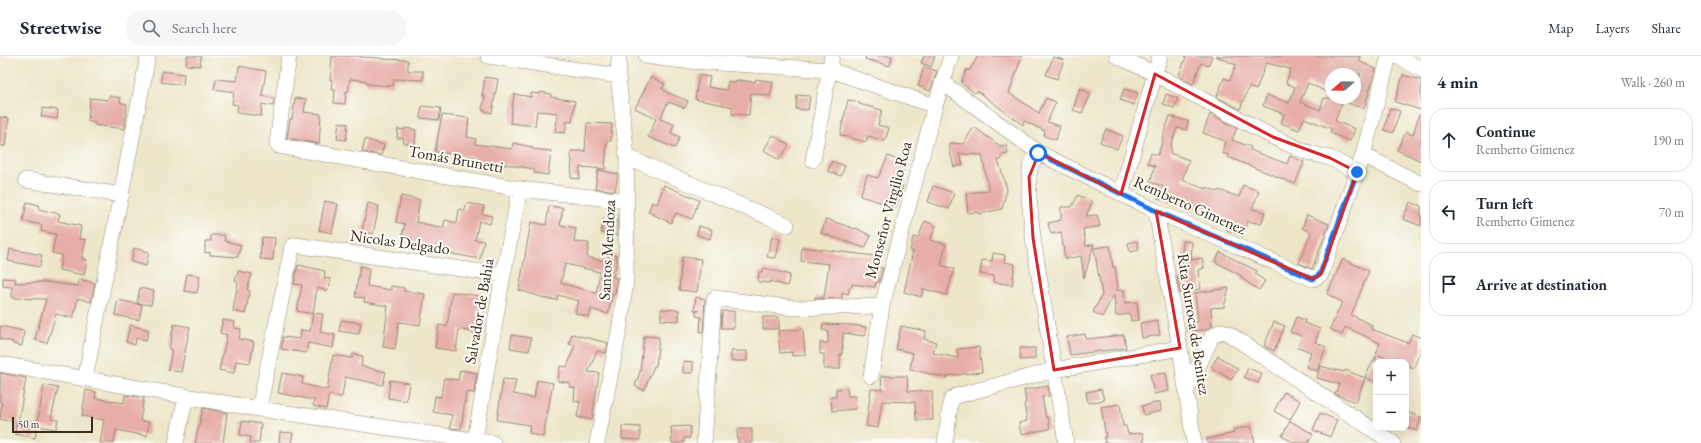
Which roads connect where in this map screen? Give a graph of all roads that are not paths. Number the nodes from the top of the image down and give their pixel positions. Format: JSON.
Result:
{"nodes":[{"id":1,"x":148,"y":56,"type":"edge"},
{"id":2,"x":290,"y":56,"type":"edge"},
{"id":3,"x":488,"y":56,"type":"edge"},
{"id":4,"x":619,"y":56,"type":"edge"},
{"id":5,"x":646,"y":56,"type":"edge"},
{"id":6,"x":951,"y":56,"type":"edge"},
{"id":7,"x":1117,"y":56,"type":"edge"},
{"id":8,"x":1160,"y":56,"type":"edge"},
{"id":9,"x":1389,"y":56,"type":"edge"},
{"id":10,"x":1396,"y":56,"type":"edge"},
{"id":11,"x":831,"y":63,"type":"edge"},
{"id":12,"x":1421,"y":69,"type":"edge"},
{"id":13,"x":1155,"y":74,"type":"junction"},
{"id":14,"x":618,"y":76,"type":"junction"},
{"id":15,"x":942,"y":82,"type":"junction"},
{"id":16,"x":935,"y":106,"type":"junction"},
{"id":17,"x":1038,"y":153,"type":"junction"},
{"id":18,"x":1363,"y":155,"type":"junction"},
{"id":19,"x":627,"y":157,"type":"junction"},
{"id":20,"x":813,"y":160,"type":"dead end"},
{"id":21,"x":1357,"y":172,"type":"junction"},
{"id":22,"x":26,"y":180,"type":"dead end"},
{"id":23,"x":1421,"y":184,"type":"edge"},
{"id":24,"x":520,"y":189,"type":"junction"},
{"id":25,"x":1121,"y":194,"type":"junction"},
{"id":26,"x":122,"y":195,"type":"junction"},
{"id":27,"x":627,"y":201,"type":"junction"},
{"id":28,"x":1156,"y":211,"type":"junction"},
{"id":29,"x":787,"y":224,"type":"dead end"},
{"id":30,"x":503,"y":275,"type":"junction"},
{"id":31,"x":882,"y":306,"type":"junction"},
{"id":32,"x":1180,"y":348,"type":"junction"},
{"id":33,"x":0,"y":364,"type":"edge"},
{"id":34,"x":1054,"y":370,"type":"junction"},
{"id":35,"x":871,"y":376,"type":"dead end"},
{"id":36,"x":84,"y":379,"type":"junction"},
{"id":37,"x":1187,"y":390,"type":"junction"},
{"id":38,"x":186,"y":396,"type":"junction"},
{"id":39,"x":259,"y":409,"type":"junction"},
{"id":40,"x":475,"y":440,"type":"junction"},
{"id":41,"x":176,"y":443,"type":"edge"},
{"id":42,"x":493,"y":443,"type":"edge"},
{"id":43,"x":597,"y":443,"type":"edge"},
{"id":44,"x":704,"y":443,"type":"edge"},
{"id":45,"x":945,"y":443,"type":"edge"},
{"id":46,"x":1066,"y":443,"type":"edge"},
{"id":47,"x":1194,"y":443,"type":"edge"},
{"id":48,"x":1393,"y":443,"type":"edge"}],
"edges":[{"from":1,"to":26,"type":"street"},
{"from":2,"to":24,"type":"street","name":"Tomás Brunetti"},
{"from":3,"to":14,"type":"street"},
{"from":4,"to":14,"type":"street","name":"Santos Mendoza"},
{"from":5,"to":11,"type":"street"},
{"from":6,"to":15,"type":"street","name":"Monseñor Virgilio Roa"},
{"from":7,"to":13,"type":"street"},
{"from":8,"to":13,"type":"street"},
{"from":9,"to":18,"type":"street","name":"Remberto Gimenez"},
{"from":10,"to":12,"type":"street"},
{"from":11,"to":16,"type":"street"},
{"from":11,"to":20,"type":"street"},
{"from":13,"to":21,"type":"street"},
{"from":13,"to":25,"type":"street"},
{"from":14,"to":19,"type":"street","name":"Santos Mendoza"},
{"from":15,"to":16,"type":"street","name":"Monseñor Virgilio Roa"},
{"from":15,"to":17,"type":"street","name":"Remberto Gimenez"},
{"from":16,"to":31,"type":"street","name":"Monseñor Virgilio Roa"},
{"from":17,"to":25,"type":"street","name":"Remberto Gimenez"},
{"from":17,"to":34,"type":"street"},
{"from":18,"to":21,"type":"street","name":"Remberto Gimenez"},
{"from":18,"to":23,"type":"street"},
{"from":19,"to":27,"type":"street","name":"Santos Mendoza"},
{"from":19,"to":29,"type":"street"},
{"from":21,"to":28,"type":"street","name":"Remberto Gimenez"},
{"from":22,"to":26,"type":"street"},
{"from":24,"to":27,"type":"street","name":"Tomás Brunetti"},
{"from":24,"to":30,"type":"street","name":"Salvador de Bahia"},
{"from":25,"to":28,"type":"street","name":"Remberto Gimenez"},
{"from":26,"to":36,"type":"street"},
{"from":27,"to":43,"type":"street","name":"Santos Mendoza"},
{"from":28,"to":32,"type":"street","name":"Rita Surroca de Benitez"},
{"from":30,"to":39,"type":"street","name":"Nicolas Delgado"},
{"from":30,"to":40,"type":"street","name":"Salvador de Bahia"},
{"from":31,"to":35,"type":"street","name":"Monseñor Virgilio Roa"},
{"from":31,"to":44,"type":"street"},
{"from":32,"to":34,"type":"street"},
{"from":32,"to":37,"type":"street","name":"Rita Surroca de Benitez"},
{"from":33,"to":36,"type":"street"},
{"from":34,"to":45,"type":"street"},
{"from":34,"to":46,"type":"street"},
{"from":36,"to":38,"type":"street"},
{"from":37,"to":47,"type":"street","name":"Rita Surroca de Benitez"},
{"from":37,"to":48,"type":"street"},
{"from":38,"to":39,"type":"street"},
{"from":38,"to":41,"type":"street"},
{"from":39,"to":40,"type":"street"},
{"from":40,"to":42,"type":"street"}]}
